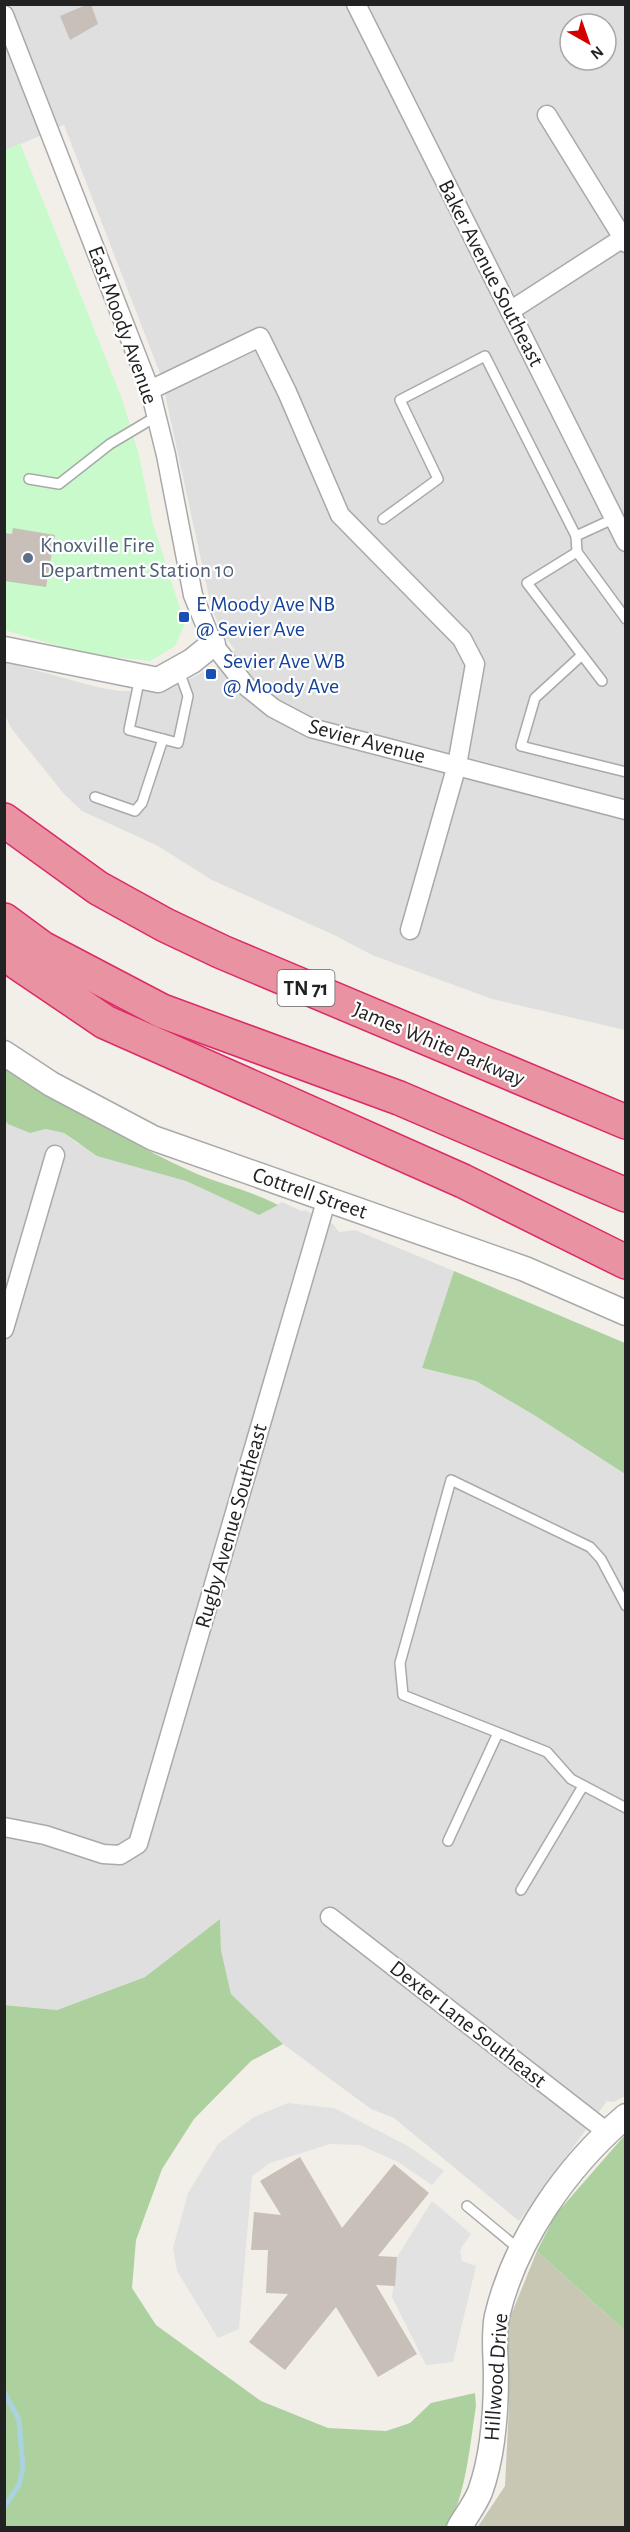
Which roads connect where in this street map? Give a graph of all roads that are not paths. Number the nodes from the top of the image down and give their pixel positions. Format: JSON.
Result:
{"nodes":[{"id":1,"x":356,"y":4,"type":"edge"},
{"id":2,"x":4,"y":15,"type":"edge"},
{"id":3,"x":547,"y":115,"type":"dead end"},
{"id":4,"x":625,"y":239,"type":"edge"},
{"id":5,"x":510,"y":311,"type":"junction"},
{"id":6,"x":150,"y":390,"type":"junction"},
{"id":7,"x":157,"y":416,"type":"junction"},
{"id":8,"x":29,"y":479,"type":"dead end"},
{"id":9,"x":383,"y":519,"type":"dead end"},
{"id":10,"x":613,"y":519,"type":"junction"},
{"id":11,"x":576,"y":536,"type":"junction"},
{"id":12,"x":626,"y":542,"type":"edge"},
{"id":13,"x":577,"y":552,"type":"junction"},
{"id":14,"x":626,"y":619,"type":"edge"},
{"id":15,"x":213,"y":644,"type":"junction"},
{"id":16,"x":4,"y":649,"type":"edge"},
{"id":17,"x":582,"y":655,"type":"junction"},
{"id":18,"x":179,"y":669,"type":"junction"},
{"id":19,"x":140,"y":677,"type":"junction"},
{"id":20,"x":602,"y":681,"type":"dead end"},
{"id":21,"x":163,"y":739,"type":"junction"},
{"id":22,"x":457,"y":765,"type":"junction"},
{"id":23,"x":626,"y":772,"type":"edge"},
{"id":24,"x":95,"y":797,"type":"dead end"},
{"id":25,"x":626,"y":810,"type":"edge"},
{"id":26,"x":4,"y":820,"type":"edge"},
{"id":27,"x":4,"y":920,"type":"edge"},
{"id":28,"x":410,"y":930,"type":"dead end"},
{"id":29,"x":4,"y":951,"type":"edge"},
{"id":30,"x":4,"y":1053,"type":"edge"},
{"id":31,"x":626,"y":1122,"type":"edge"},
{"id":32,"x":55,"y":1155,"type":"dead end"},
{"id":33,"x":626,"y":1195,"type":"edge"},
{"id":34,"x":327,"y":1198,"type":"junction"},
{"id":35,"x":626,"y":1262,"type":"edge"},
{"id":36,"x":626,"y":1313,"type":"edge"},
{"id":37,"x":4,"y":1329,"type":"edge"},
{"id":38,"x":626,"y":1606,"type":"edge"},
{"id":39,"x":498,"y":1733,"type":"junction"},
{"id":40,"x":583,"y":1786,"type":"junction"},
{"id":41,"x":626,"y":1809,"type":"edge"},
{"id":42,"x":4,"y":1827,"type":"edge"},
{"id":43,"x":448,"y":1841,"type":"dead end"},
{"id":44,"x":521,"y":1890,"type":"dead end"},
{"id":45,"x":330,"y":1917,"type":"dead end"},
{"id":46,"x":626,"y":2116,"type":"edge"},
{"id":47,"x":607,"y":2132,"type":"junction"},
{"id":48,"x":466,"y":2206,"type":"dead end"},
{"id":49,"x":520,"y":2250,"type":"junction"},
{"id":50,"x":459,"y":2528,"type":"edge"}],
"edges":[{"from":1,"to":5,"type":"street","name":"Baker Avenue Southeast"},
{"from":2,"to":6,"type":"street","name":"East Moody Avenue"},
{"from":3,"to":4,"type":"street"},
{"from":4,"to":5,"type":"street"},
{"from":5,"to":10,"type":"street","name":"Baker Avenue Southeast"},
{"from":6,"to":7,"type":"street","name":"East Moody Avenue"},
{"from":6,"to":22,"type":"street"},
{"from":7,"to":8,"type":"lane"},
{"from":7,"to":15,"type":"street","name":"East Moody Avenue"},
{"from":9,"to":11,"type":"lane"},
{"from":10,"to":11,"type":"lane"},
{"from":10,"to":12,"type":"street","name":"Baker Avenue Southeast"},
{"from":11,"to":13,"type":"lane"},
{"from":13,"to":14,"type":"lane"},
{"from":13,"to":17,"type":"lane"},
{"from":15,"to":18,"type":"street"},
{"from":15,"to":22,"type":"street","name":"Sevier Avenue"},
{"from":16,"to":19,"type":"street"},
{"from":17,"to":20,"type":"lane"},
{"from":17,"to":23,"type":"lane"},
{"from":18,"to":19,"type":"street"},
{"from":18,"to":21,"type":"lane"},
{"from":19,"to":21,"type":"lane"},
{"from":21,"to":24,"type":"lane"},
{"from":22,"to":25,"type":"street","name":"Sevier Avenue"},
{"from":22,"to":28,"type":"street"},
{"from":26,"to":31,"type":"highway","name":"James White Parkway","number":"TN 71"},
{"from":27,"to":33,"type":"highway"},
{"from":29,"to":35,"type":"highway"},
{"from":30,"to":34,"type":"street","name":"Cottrell Street"},
{"from":32,"to":37,"type":"street"},
{"from":34,"to":36,"type":"street","name":"Cottrell Street"},
{"from":34,"to":42,"type":"street","name":"Rugby Avenue Southeast"},
{"from":38,"to":39,"type":"lane"},
{"from":39,"to":40,"type":"lane"},
{"from":39,"to":43,"type":"lane"},
{"from":40,"to":41,"type":"lane"},
{"from":40,"to":44,"type":"lane"},
{"from":45,"to":47,"type":"street","name":"Dexter Lane Southeast"},
{"from":46,"to":47,"type":"street","name":"Hillwood Drive"},
{"from":47,"to":49,"type":"street","name":"Hillwood Drive"},
{"from":48,"to":49,"type":"lane"},
{"from":49,"to":50,"type":"street","name":"Hillwood Drive"}]}
